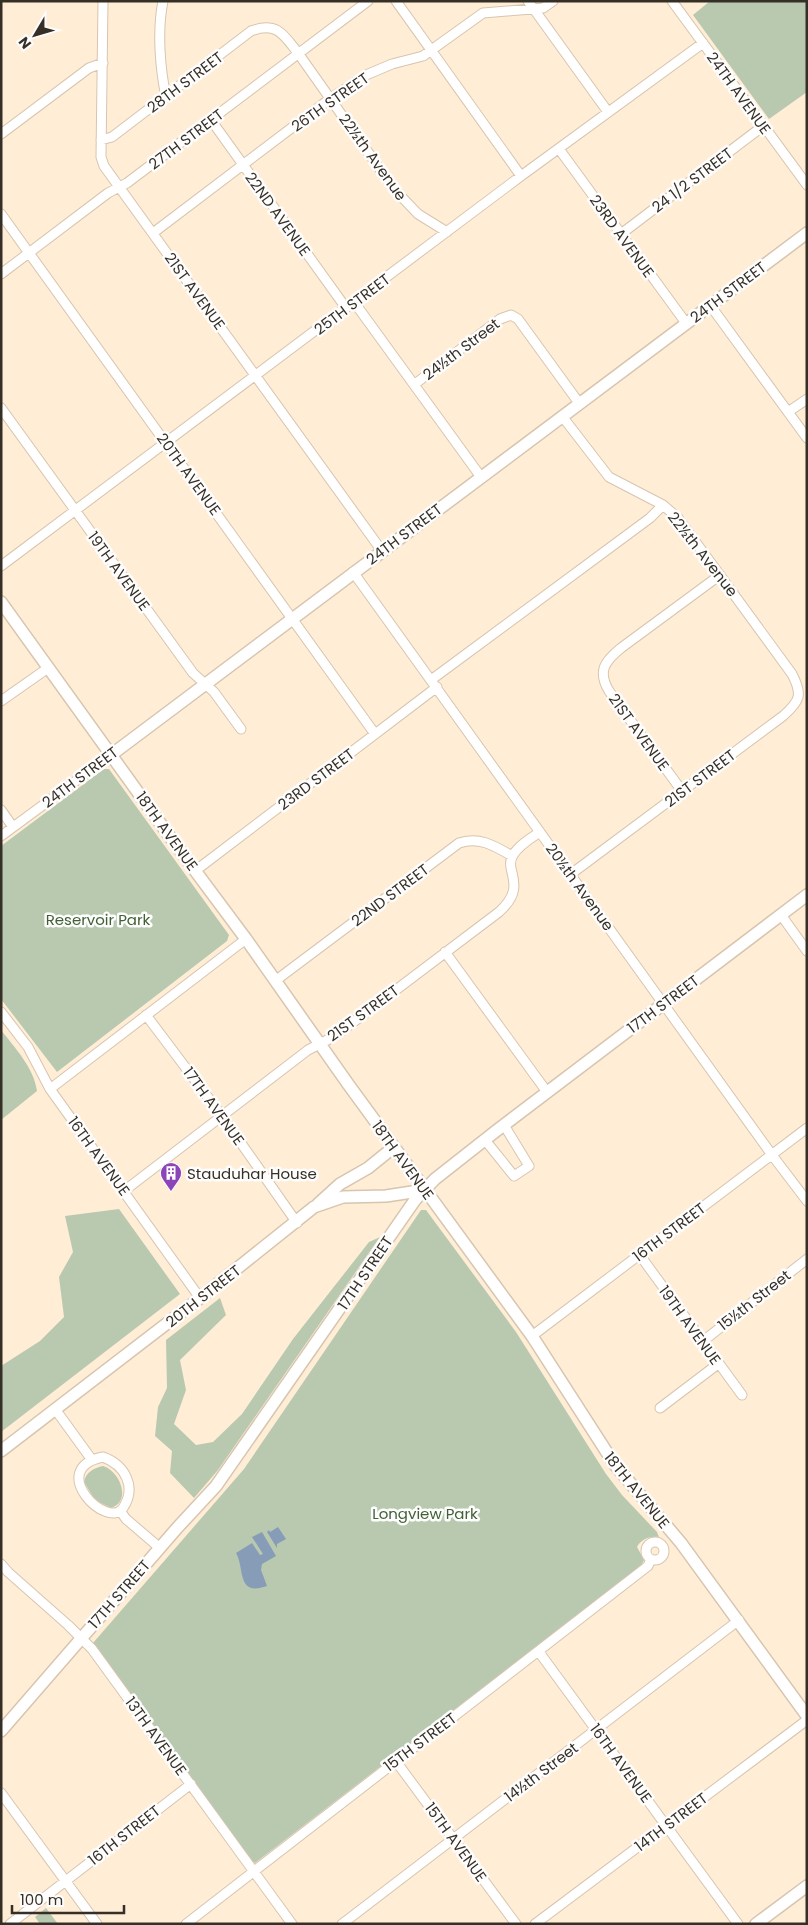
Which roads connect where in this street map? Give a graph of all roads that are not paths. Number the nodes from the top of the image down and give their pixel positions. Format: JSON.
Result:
{"nodes":[{"id":1,"x":103,"y":1,"type":"edge"},
{"id":2,"x":163,"y":1,"type":"edge"},
{"id":3,"x":368,"y":1,"type":"edge"},
{"id":4,"x":396,"y":1,"type":"edge"},
{"id":5,"x":553,"y":1,"type":"edge"},
{"id":6,"x":672,"y":1,"type":"edge"},
{"id":7,"x":531,"y":5,"type":"edge"},
{"id":8,"x":271,"y":28,"type":"joint"},
{"id":9,"x":703,"y":43,"type":"junction"},
{"id":10,"x":431,"y":51,"type":"junction"},
{"id":11,"x":298,"y":53,"type":"junction"},
{"id":12,"x":103,"y":63,"type":"junction"},
{"id":13,"x":166,"y":97,"type":"junction"},
{"id":14,"x":331,"y":98,"type":"junction"},
{"id":15,"x":608,"y":112,"type":"junction"},
{"id":16,"x":211,"y":120,"type":"junction"},
{"id":17,"x":763,"y":126,"type":"junction"},
{"id":18,"x":1,"y":134,"type":"edge"},
{"id":19,"x":101,"y":140,"type":"junction"},
{"id":20,"x":559,"y":149,"type":"junction"},
{"id":21,"x":244,"y":166,"type":"junction"},
{"id":22,"x":521,"y":176,"type":"junction"},
{"id":23,"x":807,"y":185,"type":"edge"},
{"id":24,"x":119,"y":188,"type":"junction"},
{"id":25,"x":1,"y":214,"type":"edge"},
{"id":26,"x":447,"y":232,"type":"junction"},
{"id":27,"x":807,"y":233,"type":"edge"},
{"id":28,"x":153,"y":234,"type":"junction"},
{"id":29,"x":621,"y":234,"type":"junction"},
{"id":30,"x":29,"y":253,"type":"junction"},
{"id":31,"x":1,"y":274,"type":"edge"},
{"id":32,"x":350,"y":305,"type":"junction"},
{"id":33,"x":710,"y":306,"type":"junction"},
{"id":34,"x":686,"y":323,"type":"junction"},
{"id":35,"x":256,"y":376,"type":"junction"},
{"id":36,"x":415,"y":384,"type":"junction"},
{"id":37,"x":807,"y":399,"type":"edge"},
{"id":38,"x":579,"y":403,"type":"junction"},
{"id":39,"x":1,"y":408,"type":"edge"},
{"id":40,"x":788,"y":412,"type":"junction"},
{"id":41,"x":562,"y":416,"type":"junction"},
{"id":42,"x":807,"y":438,"type":"edge"},
{"id":43,"x":166,"y":443,"type":"junction"},
{"id":44,"x":481,"y":477,"type":"junction"},
{"id":45,"x":663,"y":505,"type":"junction"},
{"id":46,"x":75,"y":511,"type":"junction"},
{"id":47,"x":382,"y":551,"type":"junction"},
{"id":48,"x":1,"y":566,"type":"edge"},
{"id":49,"x":353,"y":572,"type":"junction"},
{"id":50,"x":720,"y":575,"type":"junction"},
{"id":51,"x":1,"y":602,"type":"edge"},
{"id":52,"x":292,"y":618,"type":"junction"},
{"id":53,"x":48,"y":668,"type":"junction"},
{"id":54,"x":205,"y":683,"type":"junction"},
{"id":55,"x":434,"y":684,"type":"junction"},
{"id":56,"x":799,"y":695,"type":"joint"},
{"id":57,"x":1,"y":701,"type":"edge"},
{"id":58,"x":241,"y":729,"type":"dead end"},
{"id":59,"x":375,"y":734,"type":"junction"},
{"id":60,"x":112,"y":754,"type":"junction"},
{"id":61,"x":682,"y":791,"type":"junction"},
{"id":62,"x":1,"y":810,"type":"edge"},
{"id":63,"x":13,"y":827,"type":"junction"},
{"id":64,"x":540,"y":832,"type":"junction"},
{"id":65,"x":1,"y":836,"type":"edge"},
{"id":66,"x":512,"y":856,"type":"junction"},
{"id":67,"x":195,"y":871,"type":"junction"},
{"id":68,"x":571,"y":874,"type":"junction"},
{"id":69,"x":807,"y":895,"type":"edge"},
{"id":70,"x":781,"y":915,"type":"junction"},
{"id":71,"x":246,"y":939,"type":"junction"},
{"id":72,"x":807,"y":951,"type":"edge"},
{"id":73,"x":445,"y":952,"type":"junction"},
{"id":74,"x":276,"y":981,"type":"junction"},
{"id":75,"x":664,"y":1004,"type":"junction"},
{"id":76,"x":1,"y":1012,"type":"edge"},
{"id":77,"x":146,"y":1015,"type":"junction"},
{"id":78,"x":319,"y":1044,"type":"junction"},
{"id":79,"x":50,"y":1089,"type":"junction"},
{"id":80,"x":547,"y":1092,"type":"junction"},
{"id":81,"x":222,"y":1116,"type":"junction"},
{"id":82,"x":504,"y":1125,"type":"junction"},
{"id":83,"x":807,"y":1128,"type":"edge"},
{"id":84,"x":484,"y":1140,"type":"junction"},
{"id":85,"x":394,"y":1147,"type":"junction"},
{"id":86,"x":772,"y":1155,"type":"junction"},
{"id":87,"x":124,"y":1190,"type":"junction"},
{"id":88,"x":425,"y":1190,"type":"junction"},
{"id":89,"x":807,"y":1201,"type":"edge"},
{"id":90,"x":314,"y":1207,"type":"junction"},
{"id":91,"x":297,"y":1222,"type":"junction"},
{"id":92,"x":640,"y":1254,"type":"junction"},
{"id":93,"x":807,"y":1259,"type":"edge"},
{"id":94,"x":200,"y":1298,"type":"junction"},
{"id":95,"x":532,"y":1336,"type":"junction"},
{"id":96,"x":702,"y":1342,"type":"junction"},
{"id":97,"x":718,"y":1364,"type":"junction"},
{"id":98,"x":742,"y":1395,"type":"dead end"},
{"id":99,"x":660,"y":1408,"type":"dead end"},
{"id":100,"x":55,"y":1409,"type":"junction"},
{"id":101,"x":1,"y":1450,"type":"edge"},
{"id":102,"x":92,"y":1460,"type":"junction"},
{"id":103,"x":120,"y":1512,"type":"junction"},
{"id":104,"x":160,"y":1548,"type":"junction"},
{"id":105,"x":651,"y":1560,"type":"dead end"},
{"id":106,"x":1,"y":1564,"type":"edge"},
{"id":107,"x":5,"y":1576,"type":"edge"},
{"id":108,"x":739,"y":1620,"type":"junction"},
{"id":109,"x":81,"y":1638,"type":"junction"},
{"id":110,"x":539,"y":1652,"type":"junction"},
{"id":111,"x":807,"y":1716,"type":"edge"},
{"id":112,"x":807,"y":1720,"type":"edge"},
{"id":113,"x":596,"y":1730,"type":"junction"},
{"id":114,"x":1,"y":1731,"type":"edge"},
{"id":115,"x":396,"y":1760,"type":"junction"},
{"id":116,"x":191,"y":1784,"type":"junction"},
{"id":117,"x":1,"y":1793,"type":"edge"},
{"id":118,"x":666,"y":1826,"type":"junction"},
{"id":119,"x":453,"y":1839,"type":"junction"},
{"id":120,"x":254,"y":1871,"type":"junction"},
{"id":121,"x":65,"y":1880,"type":"junction"},
{"id":122,"x":807,"y":1886,"type":"edge"},
{"id":123,"x":10,"y":1924,"type":"edge"},
{"id":124,"x":97,"y":1924,"type":"edge"},
{"id":125,"x":186,"y":1924,"type":"edge"},
{"id":126,"x":292,"y":1924,"type":"edge"},
{"id":127,"x":342,"y":1924,"type":"edge"},
{"id":128,"x":516,"y":1924,"type":"edge"},
{"id":129,"x":535,"y":1924,"type":"edge"},
{"id":130,"x":738,"y":1924,"type":"edge"},
{"id":131,"x":756,"y":1924,"type":"edge"}],
"edges":[{"from":1,"to":12,"type":"street","name":"21ST AVENUE"},
{"from":2,"to":13,"type":"street"},
{"from":3,"to":11,"type":"street","name":"27TH STREET"},
{"from":4,"to":10,"type":"street"},
{"from":5,"to":7,"type":"street","name":"26TH STREET"},
{"from":6,"to":9,"type":"street","name":"24TH AVENUE"},
{"from":7,"to":10,"type":"street","name":"26TH STREET"},
{"from":7,"to":15,"type":"street"},
{"from":8,"to":11,"type":"street","name":"22½th Avenue"},
{"from":8,"to":13,"type":"street","name":"28TH STREET"},
{"from":9,"to":15,"type":"street","name":"25TH STREET"},
{"from":9,"to":17,"type":"street","name":"24TH AVENUE"},
{"from":10,"to":14,"type":"street","name":"26TH STREET"},
{"from":10,"to":22,"type":"street"},
{"from":11,"to":14,"type":"street","name":"22½th Avenue"},
{"from":11,"to":16,"type":"street","name":"27TH STREET"},
{"from":12,"to":18,"type":"street"},
{"from":12,"to":19,"type":"street","name":"21ST AVENUE"},
{"from":13,"to":19,"type":"street","name":"28TH STREET"},
{"from":14,"to":21,"type":"street","name":"26TH STREET"},
{"from":14,"to":26,"type":"street","name":"22½th Avenue"},
{"from":15,"to":20,"type":"street","name":"25TH STREET"},
{"from":16,"to":21,"type":"street","name":"22ND AVENUE"},
{"from":16,"to":24,"type":"street","name":"27TH STREET"},
{"from":17,"to":23,"type":"street","name":"24TH AVENUE"},
{"from":17,"to":29,"type":"street","name":"24 1/2 STREET"},
{"from":19,"to":24,"type":"street","name":"21ST AVENUE"},
{"from":20,"to":22,"type":"street","name":"25TH STREET"},
{"from":20,"to":29,"type":"street","name":"23RD AVENUE"},
{"from":21,"to":28,"type":"street","name":"26TH STREET"},
{"from":21,"to":32,"type":"street","name":"22ND AVENUE"},
{"from":22,"to":26,"type":"street","name":"25TH STREET"},
{"from":24,"to":28,"type":"street","name":"21ST AVENUE"},
{"from":24,"to":30,"type":"street","name":"27TH STREET"},
{"from":25,"to":30,"type":"street","name":"20TH AVENUE"},
{"from":26,"to":32,"type":"street","name":"25TH STREET"},
{"from":27,"to":33,"type":"street","name":"24TH STREET"},
{"from":28,"to":35,"type":"street","name":"21ST AVENUE"},
{"from":29,"to":34,"type":"street","name":"23RD AVENUE"},
{"from":30,"to":31,"type":"street","name":"27TH STREET"},
{"from":30,"to":43,"type":"street","name":"20TH AVENUE"},
{"from":32,"to":35,"type":"street","name":"25TH STREET"},
{"from":32,"to":36,"type":"street","name":"22ND AVENUE"},
{"from":33,"to":34,"type":"street","name":"24TH STREET"},
{"from":33,"to":40,"type":"street"},
{"from":34,"to":38,"type":"street","name":"24TH STREET"},
{"from":35,"to":43,"type":"street","name":"25TH STREET"},
{"from":35,"to":47,"type":"street","name":"21ST AVENUE"},
{"from":36,"to":38,"type":"street","name":"24½th Street"},
{"from":36,"to":44,"type":"street","name":"22ND AVENUE"},
{"from":37,"to":40,"type":"street"},
{"from":38,"to":41,"type":"street","name":"24TH STREET"},
{"from":39,"to":46,"type":"street","name":"19TH AVENUE"},
{"from":40,"to":42,"type":"street"},
{"from":41,"to":44,"type":"street","name":"24TH STREET"},
{"from":41,"to":45,"type":"street","name":"22½th Avenue"},
{"from":43,"to":46,"type":"street","name":"25TH STREET"},
{"from":43,"to":52,"type":"street","name":"20TH AVENUE"},
{"from":44,"to":47,"type":"street","name":"24TH STREET"},
{"from":45,"to":50,"type":"street","name":"22½th Avenue"},
{"from":45,"to":55,"type":"street","name":"23RD STREET"},
{"from":46,"to":48,"type":"street","name":"25TH STREET"},
{"from":46,"to":54,"type":"street","name":"19TH AVENUE"},
{"from":47,"to":49,"type":"street","name":"24TH STREET"},
{"from":49,"to":52,"type":"street","name":"24TH STREET"},
{"from":49,"to":55,"type":"street","name":"20½th Avenue"},
{"from":50,"to":56,"type":"street","name":"22½th Avenue"},
{"from":50,"to":61,"type":"street","name":"21ST AVENUE"},
{"from":51,"to":53,"type":"street","name":"18TH AVENUE"},
{"from":52,"to":54,"type":"street","name":"24TH STREET"},
{"from":52,"to":59,"type":"street","name":"20TH AVENUE"},
{"from":53,"to":57,"type":"street"},
{"from":53,"to":60,"type":"street","name":"18TH AVENUE"},
{"from":54,"to":58,"type":"street","name":"19TH AVENUE"},
{"from":54,"to":60,"type":"street","name":"24TH STREET"},
{"from":55,"to":59,"type":"street","name":"23RD STREET"},
{"from":55,"to":64,"type":"street","name":"20½th Avenue"},
{"from":56,"to":61,"type":"street","name":"21ST STREET"},
{"from":59,"to":67,"type":"street","name":"23RD STREET"},
{"from":60,"to":63,"type":"street","name":"24TH STREET"},
{"from":60,"to":67,"type":"street","name":"18TH AVENUE"},
{"from":61,"to":68,"type":"street","name":"21ST STREET"},
{"from":62,"to":63,"type":"street"},
{"from":63,"to":65,"type":"street","name":"24TH STREET"},
{"from":64,"to":66,"type":"street"},
{"from":64,"to":68,"type":"street","name":"20½th Avenue"},
{"from":66,"to":73,"type":"street","name":"21ST STREET"},
{"from":66,"to":74,"type":"street","name":"22ND STREET"},
{"from":67,"to":71,"type":"street","name":"18TH AVENUE"},
{"from":68,"to":75,"type":"street","name":"20½th Avenue"},
{"from":69,"to":70,"type":"street","name":"17TH STREET"},
{"from":70,"to":72,"type":"street"},
{"from":70,"to":75,"type":"street","name":"17TH STREET"},
{"from":71,"to":74,"type":"street","name":"18TH AVENUE"},
{"from":71,"to":77,"type":"street"},
{"from":73,"to":78,"type":"street","name":"21ST STREET"},
{"from":73,"to":80,"type":"street"},
{"from":74,"to":78,"type":"street","name":"18TH AVENUE"},
{"from":75,"to":80,"type":"street","name":"17TH STREET"},
{"from":75,"to":86,"type":"street","name":"20½th Avenue"},
{"from":76,"to":79,"type":"street","name":"16TH AVENUE"},
{"from":77,"to":79,"type":"street"},
{"from":77,"to":81,"type":"street","name":"17TH AVENUE"},
{"from":78,"to":81,"type":"street","name":"21ST STREET"},
{"from":78,"to":85,"type":"street","name":"18TH AVENUE"},
{"from":79,"to":87,"type":"street","name":"16TH AVENUE"},
{"from":80,"to":82,"type":"street","name":"17TH STREET"},
{"from":81,"to":87,"type":"street","name":"21ST STREET"},
{"from":81,"to":91,"type":"street","name":"17TH AVENUE"},
{"from":82,"to":84,"type":"street","name":"17TH STREET"},
{"from":82,"to":84,"type":"street"},
{"from":83,"to":86,"type":"street","name":"16TH STREET"},
{"from":84,"to":88,"type":"street","name":"17TH STREET"},
{"from":85,"to":88,"type":"street","name":"18TH AVENUE"},
{"from":85,"to":90,"type":"street"},
{"from":86,"to":89,"type":"street","name":"20½th Avenue"},
{"from":86,"to":92,"type":"street","name":"16TH STREET"},
{"from":87,"to":94,"type":"street","name":"16TH AVENUE"},
{"from":88,"to":90,"type":"street","name":"20TH STREET"},
{"from":88,"to":95,"type":"street","name":"18TH AVENUE"},
{"from":88,"to":104,"type":"street","name":"17TH STREET"},
{"from":90,"to":91,"type":"street","name":"20TH STREET"},
{"from":91,"to":94,"type":"street","name":"20TH STREET"},
{"from":92,"to":95,"type":"street","name":"16TH STREET"},
{"from":92,"to":96,"type":"street","name":"19TH AVENUE"},
{"from":93,"to":96,"type":"street","name":"15½th Street"},
{"from":94,"to":100,"type":"street","name":"20TH STREET"},
{"from":95,"to":108,"type":"street","name":"18TH AVENUE"},
{"from":96,"to":97,"type":"street","name":"19TH AVENUE"},
{"from":97,"to":98,"type":"street","name":"19TH AVENUE"},
{"from":97,"to":99,"type":"street"},
{"from":100,"to":101,"type":"street","name":"20TH STREET"},
{"from":100,"to":102,"type":"street"},
{"from":102,"to":103,"type":"street"},
{"from":102,"to":103,"type":"street"},
{"from":103,"to":104,"type":"street"},
{"from":104,"to":109,"type":"street","name":"17TH STREET"},
{"from":105,"to":110,"type":"street","name":"15TH STREET"},
{"from":106,"to":107,"type":"street","name":"13TH AVENUE"},
{"from":107,"to":109,"type":"street","name":"13TH AVENUE"},
{"from":108,"to":111,"type":"street","name":"18TH AVENUE"},
{"from":108,"to":113,"type":"street","name":"14½th Street"},
{"from":109,"to":114,"type":"street","name":"17TH STREET"},
{"from":109,"to":116,"type":"street","name":"13TH AVENUE"},
{"from":110,"to":113,"type":"street","name":"16TH AVENUE"},
{"from":110,"to":115,"type":"street","name":"15TH STREET"},
{"from":112,"to":118,"type":"street","name":"14TH STREET"},
{"from":113,"to":118,"type":"street","name":"16TH AVENUE"},
{"from":113,"to":119,"type":"street","name":"14½th Street"},
{"from":115,"to":119,"type":"street","name":"15TH AVENUE"},
{"from":115,"to":120,"type":"street","name":"15TH STREET"},
{"from":116,"to":120,"type":"street","name":"13TH AVENUE"},
{"from":116,"to":121,"type":"street","name":"16TH STREET"},
{"from":117,"to":121,"type":"street"},
{"from":118,"to":129,"type":"street","name":"14TH STREET"},
{"from":118,"to":130,"type":"street","name":"16TH AVENUE"},
{"from":119,"to":127,"type":"street","name":"14½th Street"},
{"from":119,"to":128,"type":"street","name":"15TH AVENUE"},
{"from":120,"to":125,"type":"street","name":"15TH STREET"},
{"from":120,"to":126,"type":"street","name":"13TH AVENUE"},
{"from":121,"to":123,"type":"street","name":"16TH STREET"},
{"from":121,"to":124,"type":"street"},
{"from":122,"to":131,"type":"street"}]}
